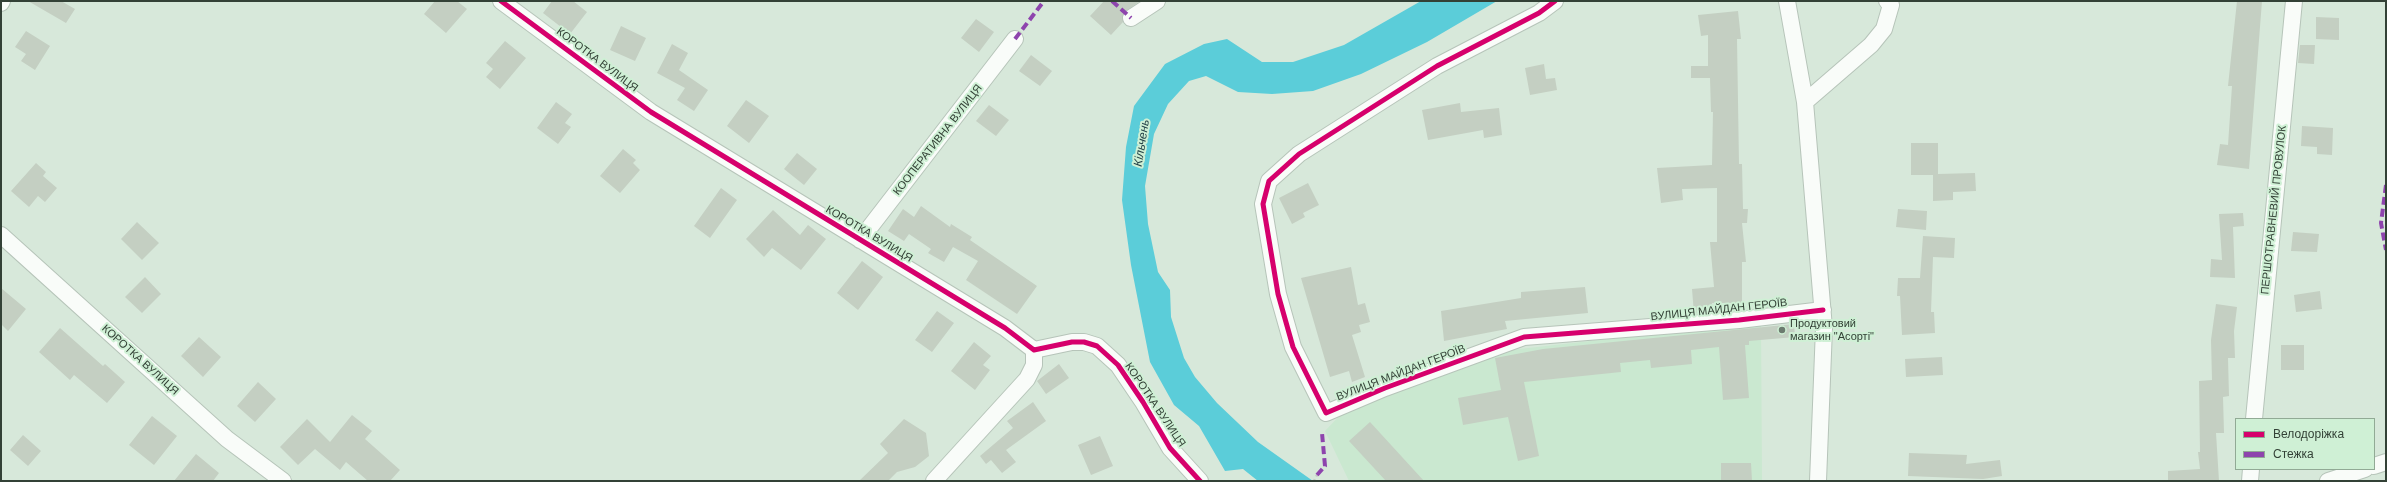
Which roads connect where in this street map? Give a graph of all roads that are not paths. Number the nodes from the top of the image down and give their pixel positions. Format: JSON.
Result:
{"nodes":[{"id":1,"x":501,"y":1,"type":"edge"},
{"id":2,"x":1157,"y":1,"type":"edge"},
{"id":3,"x":1555,"y":1,"type":"edge"},
{"id":4,"x":1787,"y":1,"type":"edge"},
{"id":5,"x":1887,"y":1,"type":"edge"},
{"id":6,"x":2294,"y":1,"type":"edge"},
{"id":7,"x":1130,"y":18,"type":"dead end"},
{"id":8,"x":1015,"y":39,"type":"dead end"},
{"id":9,"x":1805,"y":102,"type":"junction"},
{"id":10,"x":1,"y":235,"type":"edge"},
{"id":11,"x":860,"y":240,"type":"junction"},
{"id":12,"x":1823,"y":310,"type":"junction"},
{"id":13,"x":1034,"y":350,"type":"junction"},
{"id":14,"x":2254,"y":418,"type":"edge"},
{"id":15,"x":2386,"y":462,"type":"edge"},
{"id":16,"x":2375,"y":466,"type":"edge"},
{"id":17,"x":2251,"y":470,"type":"edge"},
{"id":18,"x":2362,"y":470,"type":"edge"},
{"id":19,"x":283,"y":481,"type":"edge"},
{"id":20,"x":934,"y":481,"type":"edge"},
{"id":21,"x":1200,"y":481,"type":"edge"},
{"id":22,"x":1818,"y":481,"type":"edge"},
{"id":23,"x":2250,"y":481,"type":"edge"},
{"id":24,"x":2328,"y":481,"type":"edge"}],
"edges":[{"from":1,"to":11,"type":"street","name":"КОРОТКА ВУЛИЦЯ"},
{"from":2,"to":7,"type":"street"},
{"from":3,"to":12,"type":"street","name":"ВУЛИЦЯ МАЙДАН ГЕРОЇВ"},
{"from":4,"to":9,"type":"street"},
{"from":5,"to":9,"type":"street"},
{"from":6,"to":14,"type":"street","name":"ПЕРШОТРАВНЕВИЙ ПРОВУЛОК"},
{"from":8,"to":11,"type":"street","name":"КООПЕРАТИВНА ВУЛИЦЯ"},
{"from":9,"to":12,"type":"street"},
{"from":10,"to":19,"type":"street","name":"КОРОТКА ВУЛИЦЯ"},
{"from":11,"to":13,"type":"street","name":"КОРОТКА ВУЛИЦЯ"},
{"from":12,"to":22,"type":"street"},
{"from":13,"to":20,"type":"street"},
{"from":13,"to":21,"type":"street","name":"КОРОТКА ВУЛИЦЯ"},
{"from":15,"to":16,"type":"street"},
{"from":17,"to":23,"type":"street"},
{"from":18,"to":24,"type":"street"}]}
